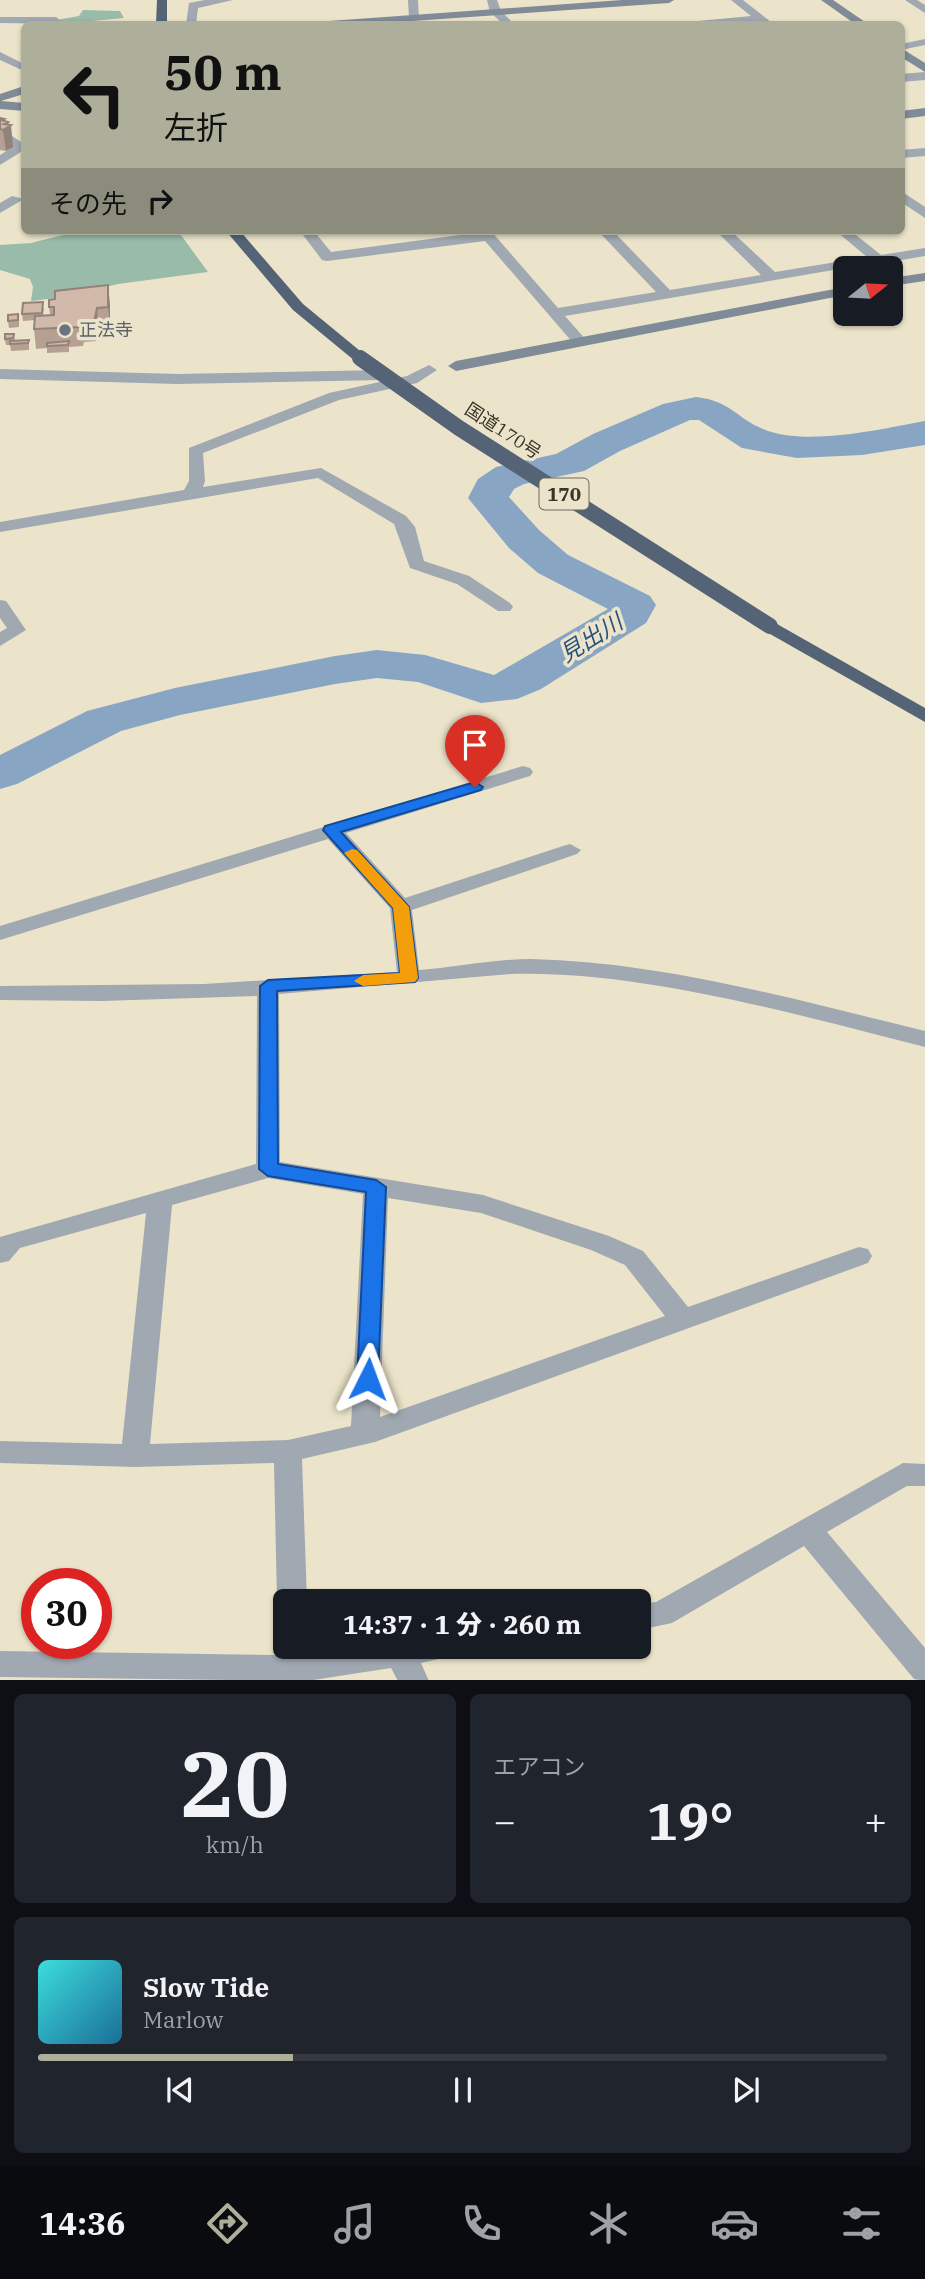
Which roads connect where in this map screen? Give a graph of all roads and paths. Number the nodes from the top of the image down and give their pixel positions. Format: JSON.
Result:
{"nodes":[{"id":1,"x":228,"y":0,"type":"edge"},
{"id":2,"x":413,"y":0,"type":"edge"},
{"id":3,"x":492,"y":0,"type":"edge"},
{"id":4,"x":669,"y":0,"type":"edge"},
{"id":5,"x":736,"y":0,"type":"edge"},
{"id":6,"x":826,"y":0,"type":"edge"},
{"id":7,"x":910,"y":0,"type":"edge"},
{"id":8,"x":162,"y":1,"type":"edge"},
{"id":9,"x":652,"y":1,"type":"edge"},
{"id":10,"x":572,"y":3,"type":"edge"},
{"id":11,"x":925,"y":9,"type":"edge"},
{"id":12,"x":496,"y":12,"type":"junction"},
{"id":13,"x":415,"y":18,"type":"junction"},
{"id":14,"x":0,"y":20,"type":"edge"},
{"id":15,"x":57,"y":21,"type":"edge"},
{"id":16,"x":162,"y":21,"type":"edge"},
{"id":17,"x":191,"y":21,"type":"edge"},
{"id":18,"x":372,"y":21,"type":"edge"},
{"id":19,"x":506,"y":21,"type":"edge"},
{"id":20,"x":764,"y":21,"type":"edge"},
{"id":21,"x":858,"y":21,"type":"edge"},
{"id":22,"x":925,"y":42,"type":"edge"},
{"id":23,"x":905,"y":48,"type":"edge"},
{"id":24,"x":905,"y":52,"type":"edge"},
{"id":25,"x":4,"y":58,"type":"edge"},
{"id":26,"x":21,"y":66,"type":"edge"},
{"id":27,"x":925,"y":68,"type":"edge"},
{"id":28,"x":925,"y":76,"type":"edge"},
{"id":29,"x":905,"y":78,"type":"edge"},
{"id":30,"x":21,"y":91,"type":"edge"},
{"id":31,"x":0,"y":98,"type":"edge"},
{"id":32,"x":0,"y":105,"type":"edge"},
{"id":33,"x":21,"y":107,"type":"edge"},
{"id":34,"x":925,"y":112,"type":"edge"},
{"id":35,"x":905,"y":114,"type":"edge"},
{"id":36,"x":0,"y":132,"type":"edge"},
{"id":37,"x":925,"y":152,"type":"edge"},
{"id":38,"x":905,"y":154,"type":"edge"},
{"id":39,"x":0,"y":161,"type":"edge"},
{"id":40,"x":905,"y":198,"type":"edge"},
{"id":41,"x":18,"y":199,"type":"dead end"},
{"id":42,"x":0,"y":209,"type":"edge"},
{"id":43,"x":925,"y":214,"type":"edge"},
{"id":44,"x":236,"y":235,"type":"edge"},
{"id":45,"x":310,"y":235,"type":"edge"},
{"id":46,"x":479,"y":235,"type":"edge"},
{"id":47,"x":487,"y":235,"type":"edge"},
{"id":48,"x":609,"y":235,"type":"edge"},
{"id":49,"x":727,"y":235,"type":"edge"},
{"id":50,"x":849,"y":235,"type":"edge"},
{"id":51,"x":925,"y":252,"type":"edge"},
{"id":52,"x":874,"y":256,"type":"edge"},
{"id":53,"x":903,"y":259,"type":"edge"},
{"id":54,"x":833,"y":270,"type":"edge"},
{"id":55,"x":771,"y":276,"type":"junction"},
{"id":56,"x":925,"y":277,"type":"edge"},
{"id":57,"x":903,"y":280,"type":"edge"},
{"id":58,"x":665,"y":293,"type":"junction"},
{"id":59,"x":833,"y":293,"type":"edge"},
{"id":60,"x":555,"y":313,"type":"junction"},
{"id":61,"x":579,"y":341,"type":"junction"},
{"id":62,"x":429,"y":370,"type":"junction"},
{"id":63,"x":0,"y":374,"type":"edge"},
{"id":64,"x":191,"y":494,"type":"junction"},
{"id":65,"x":0,"y":527,"type":"edge"},
{"id":66,"x":0,"y":605,"type":"edge"},
{"id":67,"x":504,"y":607,"type":"dead end"},
{"id":68,"x":0,"y":640,"type":"edge"},
{"id":69,"x":925,"y":716,"type":"edge"},
{"id":70,"x":523,"y":772,"type":"dead end"},
{"id":71,"x":331,"y":830,"type":"junction"},
{"id":72,"x":570,"y":850,"type":"dead end"},
{"id":73,"x":401,"y":907,"type":"junction"},
{"id":74,"x":0,"y":933,"type":"edge"},
{"id":75,"x":409,"y":978,"type":"junction"},
{"id":76,"x":268,"y":986,"type":"junction"},
{"id":77,"x":0,"y":993,"type":"edge"},
{"id":78,"x":925,"y":1040,"type":"edge"},
{"id":79,"x":268,"y":1169,"type":"junction"},
{"id":80,"x":376,"y":1187,"type":"junction"},
{"id":81,"x":160,"y":1200,"type":"junction"},
{"id":82,"x":0,"y":1254,"type":"edge"},
{"id":83,"x":859,"y":1256,"type":"dead end"},
{"id":84,"x":682,"y":1320,"type":"junction"},
{"id":85,"x":365,"y":1434,"type":"junction"},
{"id":86,"x":288,"y":1451,"type":"junction"},
{"id":87,"x":0,"y":1452,"type":"edge"},
{"id":88,"x":135,"y":1456,"type":"junction"},
{"id":89,"x":925,"y":1475,"type":"edge"},
{"id":90,"x":807,"y":1529,"type":"junction"},
{"id":91,"x":292,"y":1589,"type":"edge"},
{"id":92,"x":651,"y":1615,"type":"edge"},
{"id":93,"x":273,"y":1658,"type":"edge"},
{"id":94,"x":402,"y":1659,"type":"edge"},
{"id":95,"x":0,"y":1664,"type":"edge"},
{"id":96,"x":925,"y":1670,"type":"edge"},
{"id":97,"x":413,"y":1680,"type":"edge"}],
"edges":[{"from":1,"to":17,"type":"street"},
{"from":2,"to":13,"type":"street"},
{"from":3,"to":12,"type":"street"},
{"from":4,"to":9,"type":"street"},
{"from":5,"to":20,"type":"street"},
{"from":6,"to":21,"type":"street"},
{"from":7,"to":11,"type":"street"},
{"from":8,"to":16,"type":"highway"},
{"from":9,"to":10,"type":"street"},
{"from":10,"to":12,"type":"street"},
{"from":12,"to":13,"type":"street"},
{"from":12,"to":19,"type":"street"},
{"from":13,"to":18,"type":"street"},
{"from":14,"to":15,"type":"street"},
{"from":22,"to":23,"type":"street"},
{"from":24,"to":27,"type":"street"},
{"from":25,"to":26,"type":"street"},
{"from":28,"to":29,"type":"street"},
{"from":30,"to":31,"type":"street"},
{"from":32,"to":33,"type":"street"},
{"from":34,"to":35,"type":"street"},
{"from":36,"to":39,"type":"street"},
{"from":37,"to":38,"type":"street"},
{"from":40,"to":43,"type":"street"},
{"from":41,"to":42,"type":"street"},
{"from":44,"to":69,"type":"highway","name":"国道170号","number":"170","bridge":true},
{"from":45,"to":46,"type":"street"},
{"from":47,"to":60,"type":"street"},
{"from":48,"to":58,"type":"street"},
{"from":49,"to":55,"type":"street"},
{"from":50,"to":52,"type":"street"},
{"from":51,"to":53,"type":"street"},
{"from":54,"to":55,"type":"street"},
{"from":55,"to":58,"type":"street"},
{"from":56,"to":57,"type":"street"},
{"from":58,"to":60,"type":"street"},
{"from":59,"to":61,"type":"street"},
{"from":60,"to":61,"type":"street"},
{"from":61,"to":62,"type":"street"},
{"from":62,"to":63,"type":"street"},
{"from":62,"to":64,"type":"street"},
{"from":64,"to":65,"type":"street"},
{"from":64,"to":67,"type":"street"},
{"from":66,"to":68,"type":"street"},
{"from":70,"to":71,"type":"street"},
{"from":71,"to":73,"type":"street"},
{"from":71,"to":74,"type":"street"},
{"from":72,"to":73,"type":"street"},
{"from":73,"to":75,"type":"street"},
{"from":75,"to":76,"type":"street"},
{"from":75,"to":78,"type":"street"},
{"from":76,"to":77,"type":"street"},
{"from":76,"to":79,"type":"street"},
{"from":79,"to":80,"type":"street"},
{"from":79,"to":81,"type":"street"},
{"from":80,"to":84,"type":"street"},
{"from":80,"to":85,"type":"street"},
{"from":81,"to":82,"type":"street"},
{"from":81,"to":88,"type":"street"},
{"from":83,"to":84,"type":"street"},
{"from":84,"to":85,"type":"street"},
{"from":85,"to":86,"type":"street"},
{"from":86,"to":88,"type":"street"},
{"from":86,"to":91,"type":"street"},
{"from":87,"to":88,"type":"street"},
{"from":89,"to":90,"type":"street"},
{"from":90,"to":92,"type":"street"},
{"from":90,"to":96,"type":"street"},
{"from":93,"to":95,"type":"street"},
{"from":94,"to":97,"type":"street"}]}
